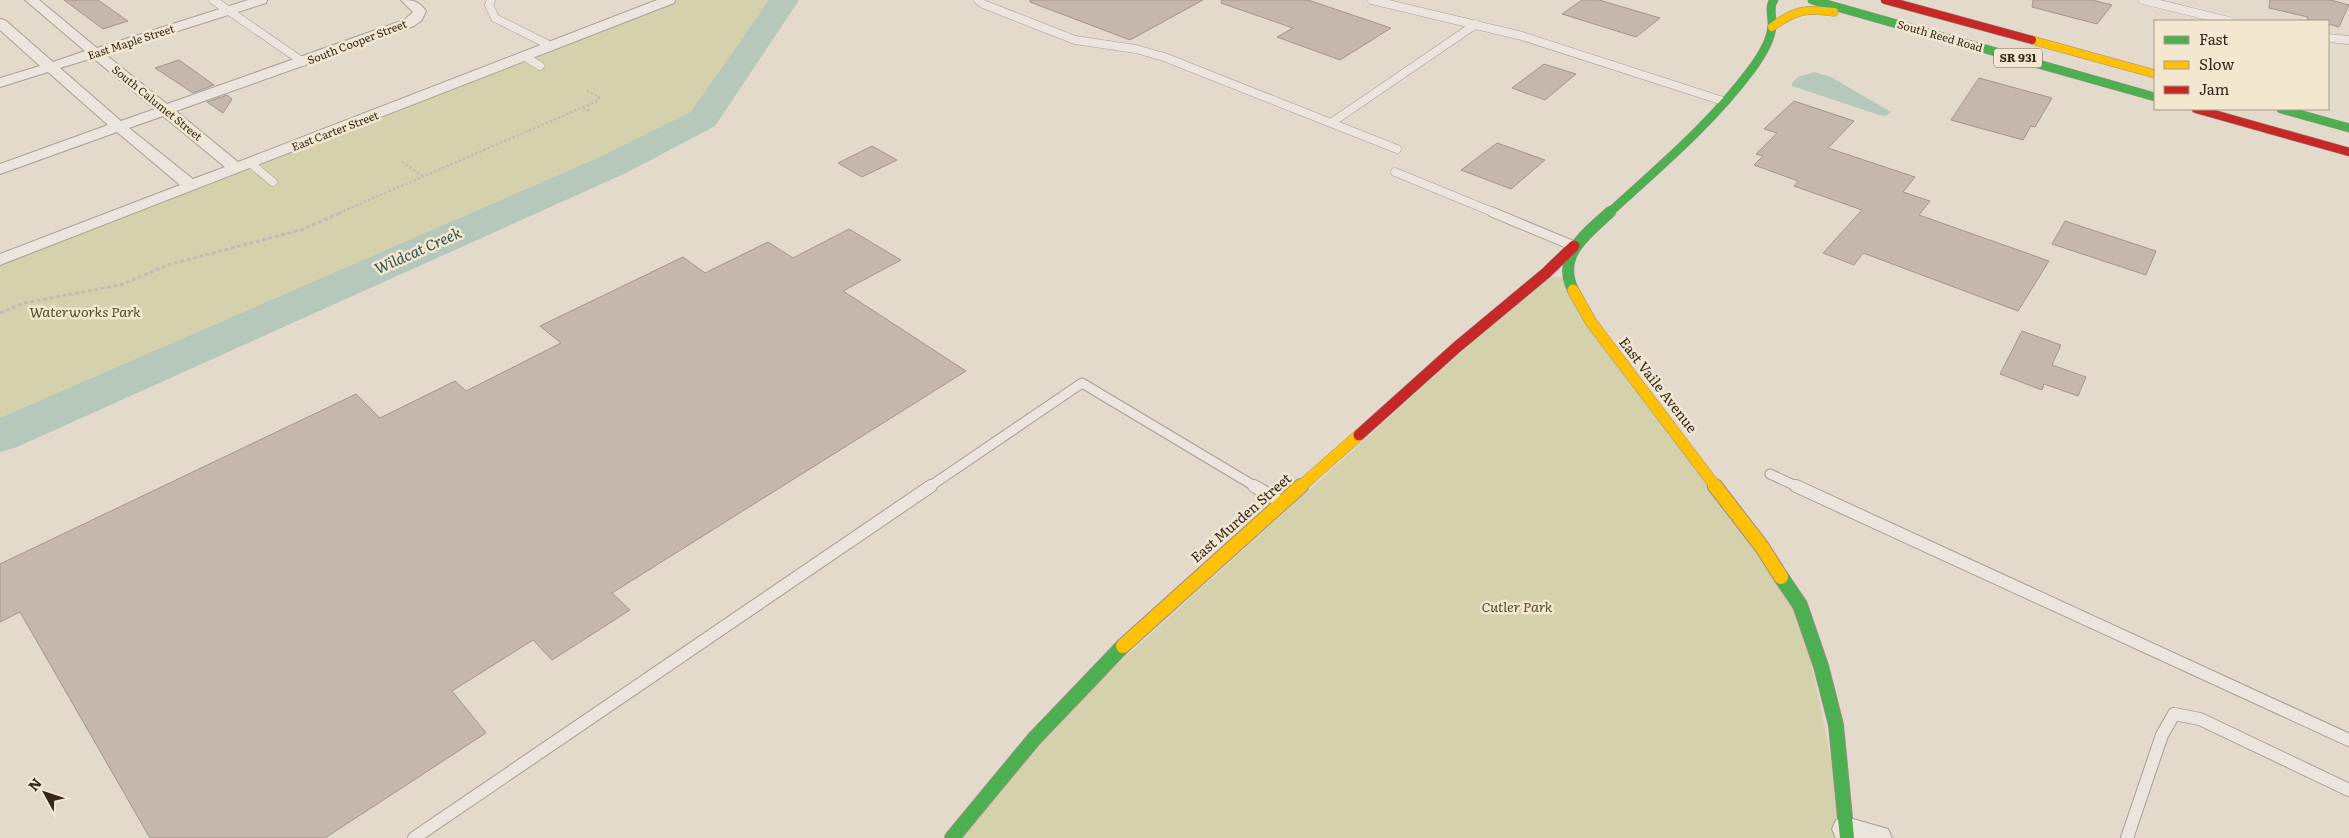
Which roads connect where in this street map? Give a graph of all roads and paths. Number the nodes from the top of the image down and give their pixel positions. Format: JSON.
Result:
{"nodes":[{"id":1,"x":31,"y":0,"type":"edge"},
{"id":2,"x":213,"y":0,"type":"edge"},
{"id":3,"x":261,"y":0,"type":"edge"},
{"id":4,"x":407,"y":0,"type":"edge"},
{"id":5,"x":491,"y":0,"type":"edge"},
{"id":6,"x":669,"y":0,"type":"edge"},
{"id":7,"x":978,"y":0,"type":"edge"},
{"id":8,"x":1372,"y":0,"type":"edge"},
{"id":9,"x":1774,"y":0,"type":"edge"},
{"id":10,"x":1812,"y":0,"type":"edge"},
{"id":11,"x":1885,"y":0,"type":"edge"},
{"id":12,"x":2143,"y":0,"type":"edge"},
{"id":13,"x":229,"y":10,"type":"junction"},
{"id":14,"x":1880,"y":19,"type":"junction"},
{"id":15,"x":2225,"y":20,"type":"edge"},
{"id":16,"x":0,"y":23,"type":"edge"},
{"id":17,"x":1476,"y":24,"type":"junction"},
{"id":18,"x":1772,"y":27,"type":"junction"},
{"id":19,"x":2329,"y":38,"type":"edge"},
{"id":20,"x":2349,"y":40,"type":"edge"},
{"id":21,"x":551,"y":46,"type":"junction"},
{"id":22,"x":95,"y":53,"type":"junction"},
{"id":23,"x":524,"y":56,"type":"junction"},
{"id":24,"x":302,"y":62,"type":"junction"},
{"id":25,"x":540,"y":66,"type":"dead end"},
{"id":26,"x":49,"y":67,"type":"junction"},
{"id":27,"x":2154,"y":74,"type":"edge"},
{"id":28,"x":0,"y":83,"type":"edge"},
{"id":29,"x":587,"y":91,"type":"dead end"},
{"id":30,"x":2154,"y":97,"type":"edge"},
{"id":31,"x":1723,"y":101,"type":"junction"},
{"id":32,"x":583,"y":108,"type":"junction"},
{"id":33,"x":2200,"y":110,"type":"edge"},
{"id":34,"x":2284,"y":110,"type":"edge"},
{"id":35,"x":166,"y":111,"type":"junction"},
{"id":36,"x":590,"y":111,"type":"dead end"},
{"id":37,"x":1331,"y":123,"type":"junction"},
{"id":38,"x":119,"y":127,"type":"junction"},
{"id":39,"x":2349,"y":128,"type":"edge"},
{"id":40,"x":1397,"y":149,"type":"dead end"},
{"id":41,"x":2349,"y":152,"type":"edge"},
{"id":42,"x":402,"y":162,"type":"dead end"},
{"id":43,"x":244,"y":166,"type":"junction"},
{"id":44,"x":0,"y":169,"type":"edge"},
{"id":45,"x":1395,"y":172,"type":"dead end"},
{"id":46,"x":423,"y":176,"type":"junction"},
{"id":47,"x":273,"y":182,"type":"dead end"},
{"id":48,"x":191,"y":186,"type":"junction"},
{"id":49,"x":1574,"y":246,"type":"junction"},
{"id":50,"x":0,"y":260,"type":"edge"},
{"id":51,"x":0,"y":313,"type":"edge"},
{"id":52,"x":1770,"y":474,"type":"dead end"},
{"id":53,"x":1281,"y":502,"type":"junction"},
{"id":54,"x":2349,"y":740,"type":"edge"},
{"id":55,"x":2349,"y":790,"type":"edge"},
{"id":56,"x":1847,"y":833,"type":"edge"},
{"id":57,"x":414,"y":838,"type":"edge"},
{"id":58,"x":952,"y":838,"type":"edge"},
{"id":59,"x":1878,"y":838,"type":"edge"},
{"id":60,"x":2127,"y":838,"type":"edge"}],
"edges":[{"from":1,"to":22,"type":"street","name":"South Calumet Street"},
{"from":2,"to":13,"type":"lane"},
{"from":3,"to":13,"type":"street","name":"East Maple Street"},
{"from":4,"to":24,"type":"street","name":"South Cooper Street"},
{"from":5,"to":21,"type":"lane"},
{"from":6,"to":21,"type":"street","name":"East Carter Street"},
{"from":7,"to":37,"type":"lane"},
{"from":8,"to":17,"type":"lane"},
{"from":9,"to":18,"type":"street"},
{"from":10,"to":14,"type":"street","name":"South Reed Road","number":"SR 931"},
{"from":11,"to":27,"type":"street","name":"South Reed Road","number":"SR 931"},
{"from":12,"to":15,"type":"lane"},
{"from":13,"to":22,"type":"street","name":"East Maple Street"},
{"from":13,"to":24,"type":"lane"},
{"from":14,"to":18,"type":"street"},
{"from":14,"to":30,"type":"street","name":"South Reed Road","number":"SR 931"},
{"from":16,"to":26,"type":"street"},
{"from":17,"to":31,"type":"lane"},
{"from":17,"to":37,"type":"lane"},
{"from":18,"to":31,"type":"street"},
{"from":19,"to":20,"type":"lane"},
{"from":21,"to":23,"type":"street","name":"East Carter Street"},
{"from":22,"to":26,"type":"street","name":"East Maple Street"},
{"from":22,"to":35,"type":"street","name":"South Calumet Street"},
{"from":23,"to":25,"type":"lane"},
{"from":23,"to":43,"type":"street","name":"East Carter Street"},
{"from":24,"to":35,"type":"street"},
{"from":26,"to":28,"type":"street","name":"East Maple Street"},
{"from":26,"to":38,"type":"street"},
{"from":29,"to":32,"type":"path"},
{"from":31,"to":49,"type":"street"},
{"from":32,"to":36,"type":"path"},
{"from":32,"to":46,"type":"path"},
{"from":33,"to":41,"type":"street"},
{"from":34,"to":39,"type":"street"},
{"from":35,"to":38,"type":"street"},
{"from":35,"to":43,"type":"street","name":"South Calumet Street"},
{"from":37,"to":40,"type":"lane"},
{"from":38,"to":44,"type":"street"},
{"from":38,"to":48,"type":"street"},
{"from":42,"to":46,"type":"path"},
{"from":43,"to":47,"type":"lane"},
{"from":43,"to":48,"type":"street","name":"East Carter Street"},
{"from":45,"to":49,"type":"lane"},
{"from":46,"to":51,"type":"path"},
{"from":48,"to":50,"type":"street","name":"East Carter Street"},
{"from":49,"to":53,"type":"street","name":"East Murden Street"},
{"from":49,"to":56,"type":"street","name":"East Vaile Avenue"},
{"from":52,"to":54,"type":"lane"},
{"from":53,"to":57,"type":"lane"},
{"from":53,"to":58,"type":"street","name":"East Murden Street"},
{"from":55,"to":60,"type":"lane"},
{"from":56,"to":59,"type":"street"}]}
